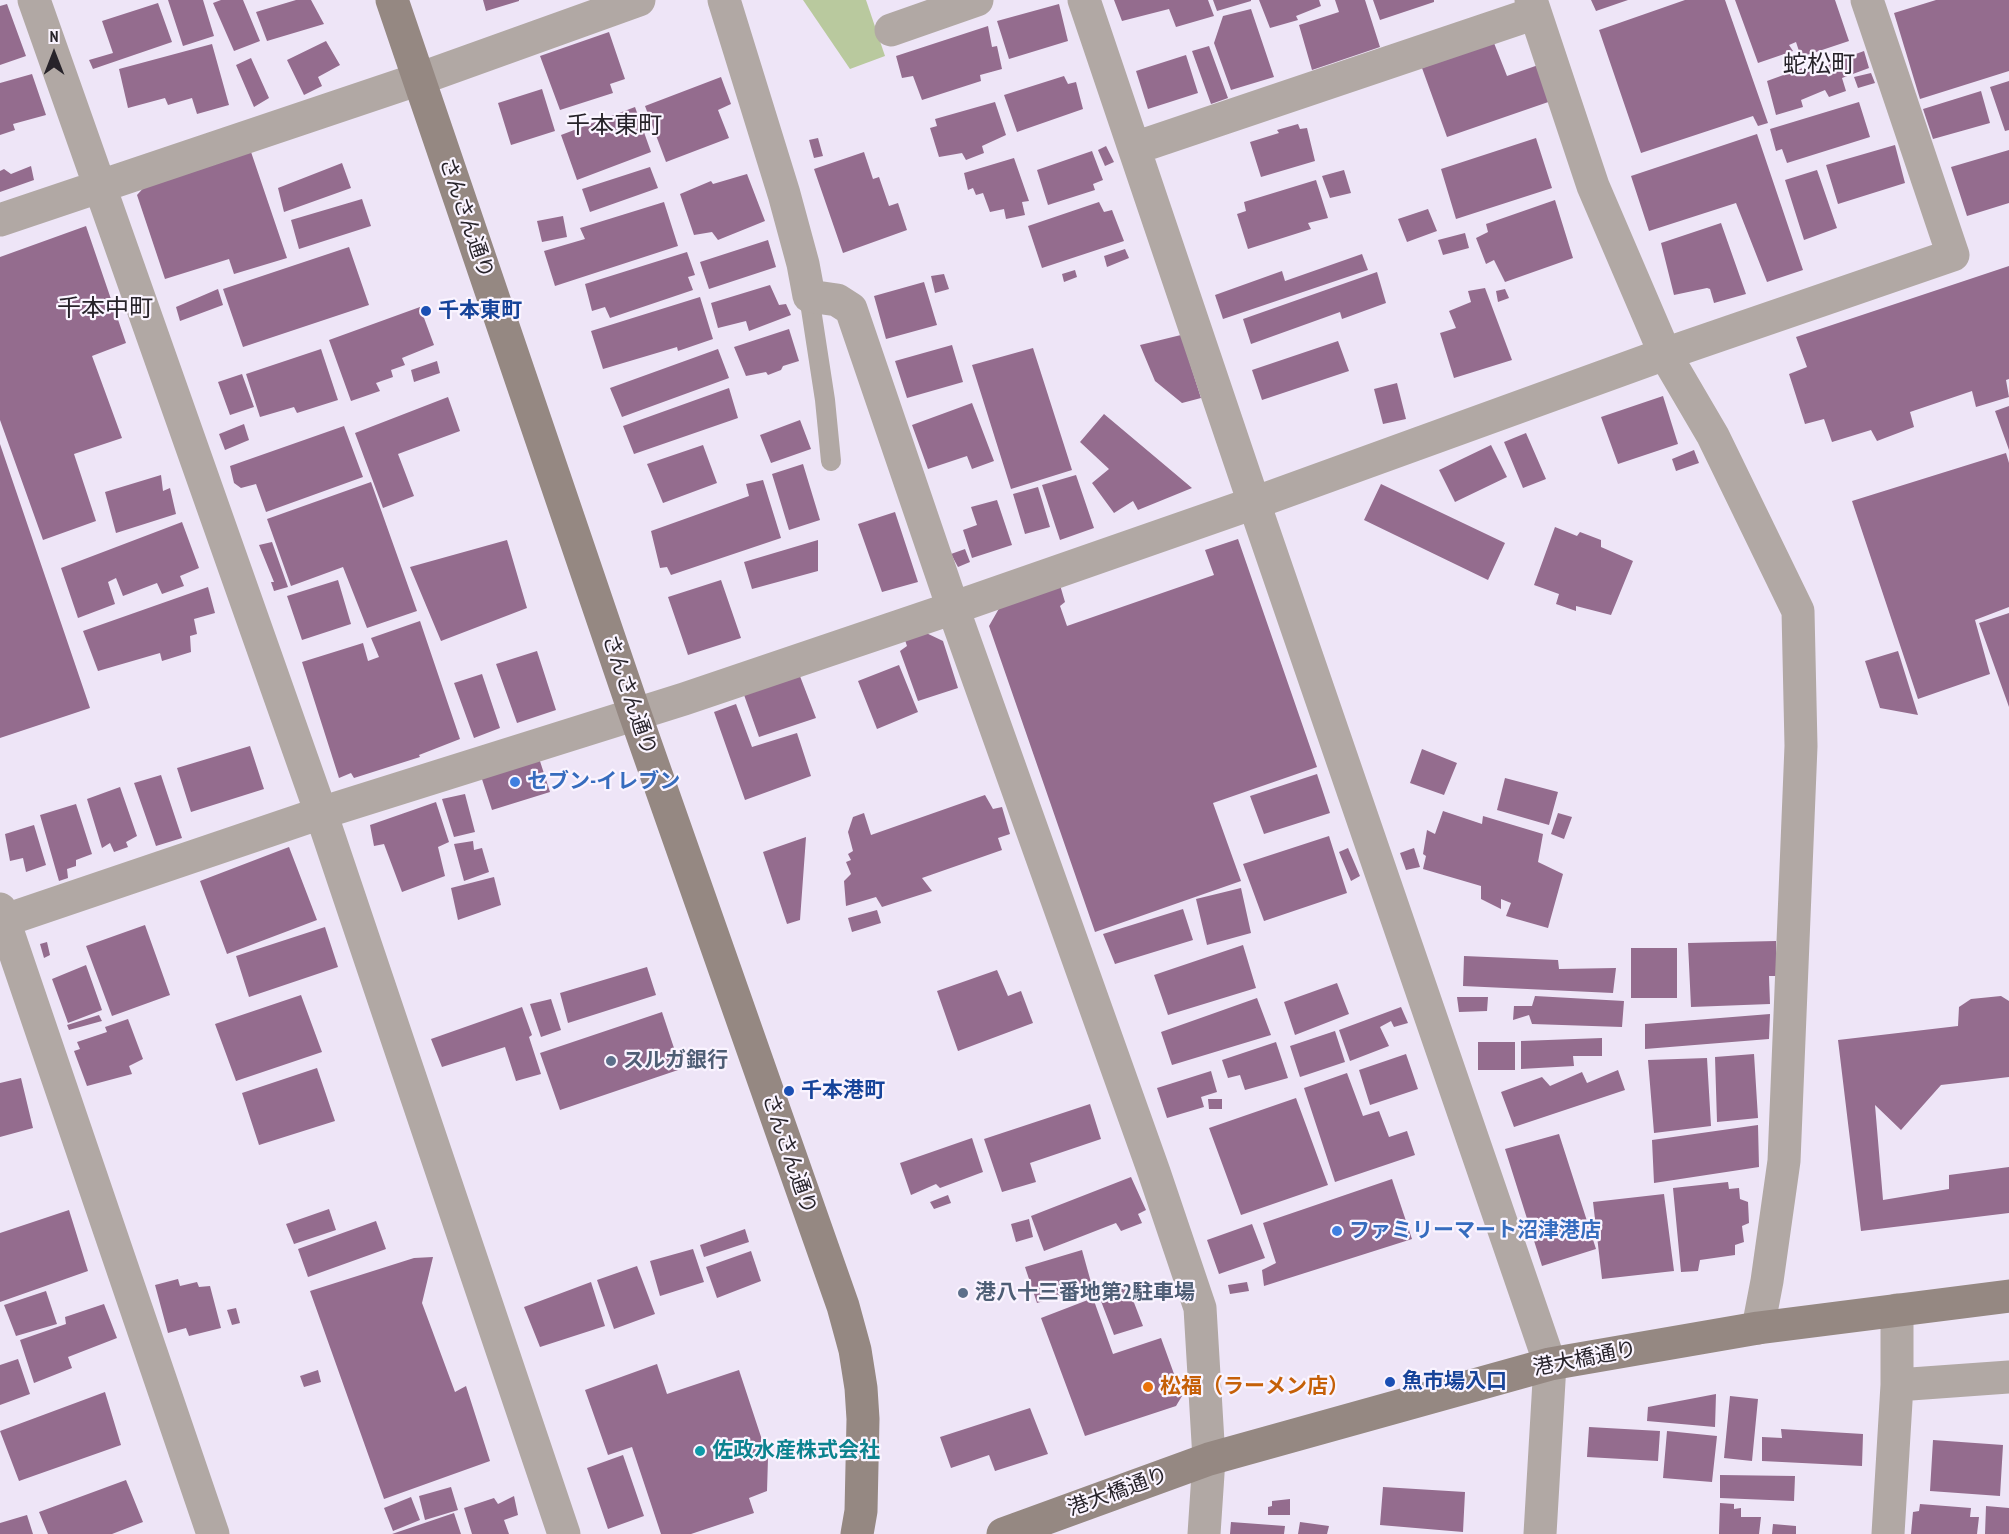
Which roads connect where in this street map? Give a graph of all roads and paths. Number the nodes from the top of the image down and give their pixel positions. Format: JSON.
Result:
{"nodes":[{"id":1,"x":34,"y":0,"type":"edge"},
{"id":2,"x":392,"y":0,"type":"edge"},
{"id":3,"x":639,"y":0,"type":"edge"},
{"id":4,"x":724,"y":0,"type":"edge"},
{"id":5,"x":976,"y":0,"type":"edge"},
{"id":6,"x":1084,"y":0,"type":"edge"},
{"id":7,"x":1867,"y":0,"type":"edge"},
{"id":8,"x":1533,"y":7,"type":"edge"},
{"id":9,"x":891,"y":30,"type":"dead end"},
{"id":10,"x":419,"y":79,"type":"junction"},
{"id":11,"x":1134,"y":148,"type":"junction"},
{"id":12,"x":101,"y":188,"type":"junction"},
{"id":13,"x":0,"y":220,"type":"edge"},
{"id":14,"x":809,"y":296,"type":"junction"},
{"id":15,"x":1665,"y":354,"type":"junction"},
{"id":16,"x":831,"y":461,"type":"dead end"},
{"id":17,"x":1254,"y":503,"type":"junction"},
{"id":18,"x":953,"y":608,"type":"junction"},
{"id":19,"x":635,"y":714,"type":"junction"},
{"id":20,"x":321,"y":813,"type":"junction"},
{"id":21,"x":1,"y":917,"type":"edge"},
{"id":22,"x":2009,"y":1296,"type":"edge"},
{"id":23,"x":1897,"y":1310,"type":"junction"},
{"id":24,"x":1758,"y":1328,"type":"junction"},
{"id":25,"x":1550,"y":1364,"type":"junction"},
{"id":26,"x":2009,"y":1377,"type":"edge"},
{"id":27,"x":1897,"y":1385,"type":"junction"},
{"id":28,"x":1209,"y":1459,"type":"junction"},
{"id":29,"x":213,"y":1534,"type":"edge"},
{"id":30,"x":564,"y":1534,"type":"edge"},
{"id":31,"x":857,"y":1534,"type":"edge"},
{"id":32,"x":1003,"y":1534,"type":"edge"},
{"id":33,"x":1204,"y":1534,"type":"edge"},
{"id":34,"x":1540,"y":1534,"type":"edge"},
{"id":35,"x":1888,"y":1534,"type":"edge"}],
"edges":[{"from":1,"to":12,"type":"street"},
{"from":2,"to":10,"type":"main road","name":"さんさん通り"},
{"from":3,"to":10,"type":"street"},
{"from":4,"to":14,"type":"street"},
{"from":5,"to":9,"type":"street"},
{"from":6,"to":11,"type":"street"},
{"from":7,"to":15,"type":"street"},
{"from":8,"to":11,"type":"street"},
{"from":8,"to":15,"type":"street"},
{"from":10,"to":12,"type":"street"},
{"from":10,"to":19,"type":"main road","name":"さんさん通り"},
{"from":11,"to":17,"type":"street"},
{"from":12,"to":13,"type":"street"},
{"from":12,"to":20,"type":"street"},
{"from":14,"to":16,"type":"lane"},
{"from":14,"to":18,"type":"street"},
{"from":15,"to":17,"type":"street"},
{"from":15,"to":24,"type":"street"},
{"from":17,"to":18,"type":"street"},
{"from":17,"to":25,"type":"street"},
{"from":18,"to":19,"type":"street"},
{"from":18,"to":28,"type":"street"},
{"from":19,"to":20,"type":"street"},
{"from":19,"to":31,"type":"main road","name":"さんさん通り"},
{"from":20,"to":21,"type":"street"},
{"from":20,"to":30,"type":"street"},
{"from":21,"to":29,"type":"street"},
{"from":22,"to":23,"type":"main road","name":"港大橋通り"},
{"from":23,"to":24,"type":"main road","name":"港大橋通り"},
{"from":23,"to":27,"type":"street"},
{"from":24,"to":25,"type":"main road","name":"港大橋通り"},
{"from":25,"to":28,"type":"main road","name":"港大橋通り"},
{"from":25,"to":34,"type":"street"},
{"from":26,"to":27,"type":"street"},
{"from":27,"to":35,"type":"street"},
{"from":28,"to":32,"type":"main road","name":"港大橋通り"},
{"from":28,"to":33,"type":"street"}]}
